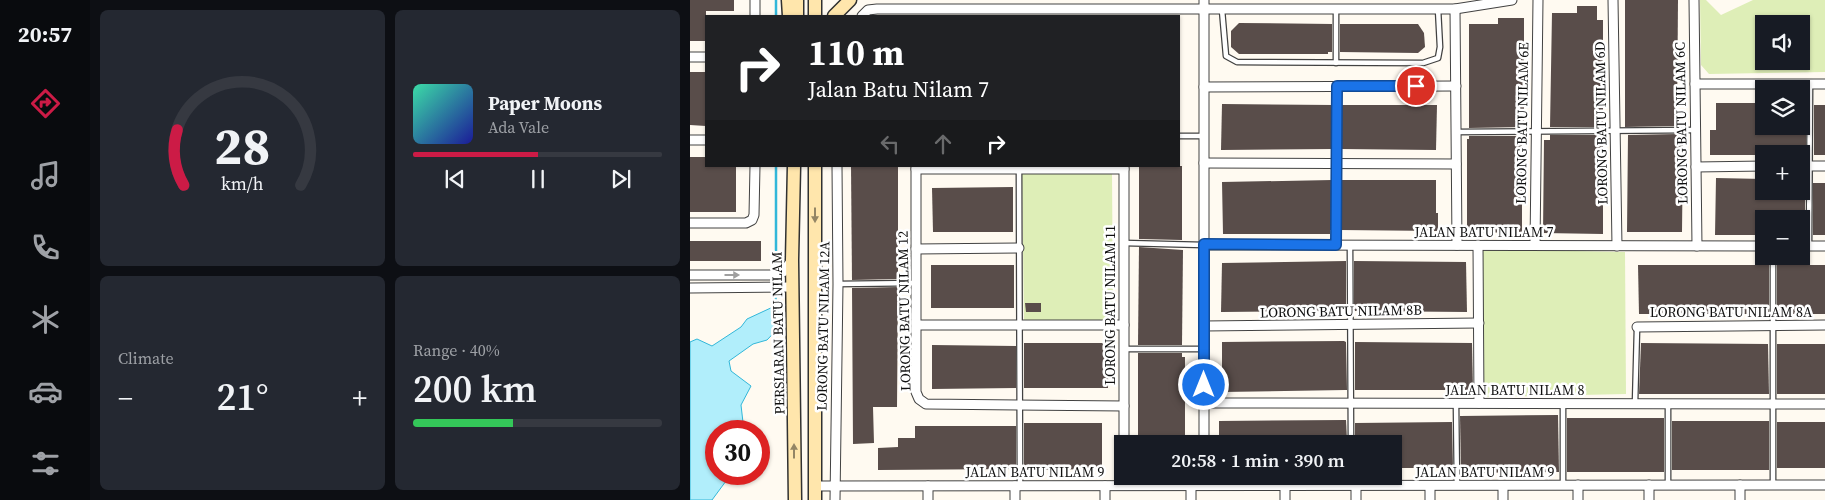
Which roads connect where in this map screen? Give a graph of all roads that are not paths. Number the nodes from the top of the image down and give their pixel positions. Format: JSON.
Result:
{"nodes":[{"id":1,"x":755,"y":0,"type":"edge"},
{"id":2,"x":788,"y":0,"type":"edge"},
{"id":3,"x":797,"y":0,"type":"edge"},
{"id":4,"x":815,"y":0,"type":"edge"},
{"id":5,"x":850,"y":0,"type":"edge"},
{"id":6,"x":1512,"y":0,"type":"edge"},
{"id":7,"x":1538,"y":0,"type":"edge"},
{"id":8,"x":1613,"y":0,"type":"edge"},
{"id":9,"x":1694,"y":0,"type":"edge"},
{"id":10,"x":1204,"y":5,"type":"edge"},
{"id":11,"x":1336,"y":9,"type":"junction"},
{"id":12,"x":1438,"y":9,"type":"junction"},
{"id":13,"x":1455,"y":9,"type":"junction"},
{"id":14,"x":1222,"y":10,"type":"junction"},
{"id":15,"x":1019,"y":12,"type":"edge"},
{"id":16,"x":1124,"y":12,"type":"edge"},
{"id":17,"x":755,"y":15,"type":"edge"},
{"id":18,"x":789,"y":15,"type":"edge"},
{"id":19,"x":797,"y":15,"type":"edge"},
{"id":20,"x":815,"y":15,"type":"edge"},
{"id":21,"x":835,"y":15,"type":"edge"},
{"id":22,"x":863,"y":15,"type":"edge"},
{"id":23,"x":690,"y":57,"type":"edge"},
{"id":24,"x":705,"y":57,"type":"edge"},
{"id":25,"x":1336,"y":63,"type":"junction"},
{"id":26,"x":1695,"y":84,"type":"junction"},
{"id":27,"x":1755,"y":84,"type":"edge"},
{"id":28,"x":1810,"y":84,"type":"edge"},
{"id":29,"x":1825,"y":84,"type":"edge"},
{"id":30,"x":1337,"y":86,"type":"junction"},
{"id":31,"x":1456,"y":86,"type":"junction"},
{"id":32,"x":1204,"y":87,"type":"junction"},
{"id":33,"x":1695,"y":130,"type":"junction"},
{"id":34,"x":1616,"y":131,"type":"junction"},
{"id":35,"x":1456,"y":132,"type":"junction"},
{"id":36,"x":1536,"y":132,"type":"junction"},
{"id":37,"x":1180,"y":136,"type":"edge"},
{"id":38,"x":1204,"y":136,"type":"junction"},
{"id":39,"x":690,"y":140,"type":"edge"},
{"id":40,"x":705,"y":140,"type":"edge"},
{"id":41,"x":1204,"y":163,"type":"junction"},
{"id":42,"x":1337,"y":163,"type":"junction"},
{"id":43,"x":1456,"y":164,"type":"junction"},
{"id":44,"x":1755,"y":166,"type":"edge"},
{"id":45,"x":1810,"y":166,"type":"edge"},
{"id":46,"x":1825,"y":166,"type":"edge"},
{"id":47,"x":755,"y":167,"type":"edge"},
{"id":48,"x":794,"y":167,"type":"edge"},
{"id":49,"x":815,"y":167,"type":"edge"},
{"id":50,"x":838,"y":167,"type":"edge"},
{"id":51,"x":916,"y":167,"type":"edge"},
{"id":52,"x":1019,"y":167,"type":"edge"},
{"id":53,"x":1124,"y":167,"type":"edge"},
{"id":54,"x":1696,"y":167,"type":"junction"},
{"id":55,"x":690,"y":223,"type":"edge"},
{"id":56,"x":1124,"y":243,"type":"junction"},
{"id":57,"x":1204,"y":244,"type":"junction"},
{"id":58,"x":1336,"y":245,"type":"junction"},
{"id":59,"x":1350,"y":245,"type":"junction"},
{"id":60,"x":1457,"y":245,"type":"junction"},
{"id":61,"x":1478,"y":245,"type":"junction"},
{"id":62,"x":1535,"y":245,"type":"junction"},
{"id":63,"x":1617,"y":246,"type":"junction"},
{"id":64,"x":1697,"y":246,"type":"junction"},
{"id":65,"x":1755,"y":246,"type":"edge"},
{"id":66,"x":1810,"y":246,"type":"edge"},
{"id":67,"x":1825,"y":246,"type":"edge"},
{"id":68,"x":1019,"y":248,"type":"junction"},
{"id":69,"x":916,"y":249,"type":"junction"},
{"id":70,"x":792,"y":260,"type":"junction"},
{"id":71,"x":1773,"y":265,"type":"edge"},
{"id":72,"x":690,"y":275,"type":"edge"},
{"id":73,"x":838,"y":284,"type":"junction"},
{"id":74,"x":916,"y":284,"type":"junction"},
{"id":75,"x":782,"y":287,"type":"junction"},
{"id":76,"x":815,"y":287,"type":"junction"},
{"id":77,"x":690,"y":288,"type":"edge"},
{"id":78,"x":1479,"y":323,"type":"junction"},
{"id":79,"x":1350,"y":324,"type":"junction"},
{"id":80,"x":917,"y":325,"type":"junction"},
{"id":81,"x":1020,"y":325,"type":"junction"},
{"id":82,"x":1124,"y":325,"type":"junction"},
{"id":83,"x":1825,"y":325,"type":"edge"},
{"id":84,"x":1204,"y":326,"type":"junction"},
{"id":85,"x":1637,"y":326,"type":"joint"},
{"id":86,"x":1773,"y":326,"type":"junction"},
{"id":87,"x":793,"y":343,"type":"junction"},
{"id":88,"x":1124,"y":349,"type":"junction"},
{"id":89,"x":1204,"y":349,"type":"junction"},
{"id":90,"x":1204,"y":403,"type":"junction"},
{"id":91,"x":1350,"y":403,"type":"junction"},
{"id":92,"x":1456,"y":404,"type":"junction"},
{"id":93,"x":1479,"y":404,"type":"junction"},
{"id":94,"x":1563,"y":404,"type":"junction"},
{"id":95,"x":1635,"y":404,"type":"junction"},
{"id":96,"x":1668,"y":404,"type":"junction"},
{"id":97,"x":1773,"y":404,"type":"junction"},
{"id":98,"x":1825,"y":404,"type":"edge"},
{"id":99,"x":1020,"y":406,"type":"junction"},
{"id":100,"x":1124,"y":406,"type":"junction"},
{"id":101,"x":815,"y":425,"type":"junction"},
{"id":102,"x":1124,"y":435,"type":"edge"},
{"id":103,"x":1204,"y":435,"type":"edge"},
{"id":104,"x":1350,"y":435,"type":"edge"},
{"id":105,"x":1114,"y":484,"type":"edge"},
{"id":106,"x":1178,"y":485,"type":"edge"},
{"id":107,"x":1269,"y":485,"type":"edge"},
{"id":108,"x":1302,"y":485,"type":"edge"},
{"id":109,"x":1353,"y":485,"type":"edge"},
{"id":110,"x":1402,"y":485,"type":"edge"},
{"id":111,"x":1740,"y":485,"type":"junction"},
{"id":112,"x":1773,"y":485,"type":"junction"},
{"id":113,"x":1825,"y":485,"type":"edge"},
{"id":114,"x":815,"y":486,"type":"junction"},
{"id":115,"x":835,"y":486,"type":"junction"},
{"id":116,"x":928,"y":486,"type":"junction"},
{"id":117,"x":1017,"y":486,"type":"junction"},
{"id":118,"x":1105,"y":486,"type":"junction"},
{"id":119,"x":1191,"y":486,"type":"joint"},
{"id":120,"x":1285,"y":486,"type":"junction"},
{"id":121,"x":1430,"y":486,"type":"junction"},
{"id":122,"x":1457,"y":486,"type":"junction"},
{"id":123,"x":1503,"y":486,"type":"junction"},
{"id":124,"x":1563,"y":486,"type":"junction"},
{"id":125,"x":1578,"y":486,"type":"junction"},
{"id":126,"x":1649,"y":486,"type":"junction"},
{"id":127,"x":1668,"y":486,"type":"junction"},
{"id":128,"x":796,"y":500,"type":"edge"},
{"id":129,"x":815,"y":500,"type":"edge"},
{"id":130,"x":835,"y":500,"type":"edge"},
{"id":131,"x":928,"y":500,"type":"edge"},
{"id":132,"x":1015,"y":500,"type":"edge"},
{"id":133,"x":1105,"y":500,"type":"edge"},
{"id":134,"x":1191,"y":500,"type":"edge"},
{"id":135,"x":1285,"y":500,"type":"edge"},
{"id":136,"x":1356,"y":500,"type":"edge"},
{"id":137,"x":1430,"y":500,"type":"edge"},
{"id":138,"x":1503,"y":500,"type":"edge"},
{"id":139,"x":1578,"y":500,"type":"edge"},
{"id":140,"x":1649,"y":500,"type":"edge"},
{"id":141,"x":1740,"y":500,"type":"edge"}],
"edges":[{"from":1,"to":17,"type":"street"},
{"from":2,"to":18,"type":"main road"},
{"from":3,"to":19,"type":"main road"},
{"from":4,"to":20,"type":"main road"},
{"from":5,"to":21,"type":"main road"},
{"from":6,"to":13,"type":"street"},
{"from":7,"to":36,"type":"street","name":"LORONG BATU NILAM 6E"},
{"from":8,"to":34,"type":"street","name":"LORONG BATU NILAM 6D"},
{"from":9,"to":26,"type":"street","name":"LORONG BATU NILAM 6C"},
{"from":10,"to":14,"type":"street"},
{"from":10,"to":16,"type":"street"},
{"from":10,"to":32,"type":"street"},
{"from":11,"to":12,"type":"street"},
{"from":11,"to":14,"type":"street"},
{"from":11,"to":25,"type":"lane"},
{"from":12,"to":13,"type":"street"},
{"from":12,"to":25,"type":"lane"},
{"from":13,"to":31,"type":"street"},
{"from":14,"to":25,"type":"lane"},
{"from":15,"to":16,"type":"street"},
{"from":15,"to":22,"type":"street"},
{"from":23,"to":24,"type":"street"},
{"from":26,"to":27,"type":"street"},
{"from":26,"to":33,"type":"street","name":"LORONG BATU NILAM 6C"},
{"from":28,"to":29,"type":"street"},
{"from":30,"to":31,"type":"street"},
{"from":30,"to":32,"type":"street"},
{"from":30,"to":42,"type":"lane"},
{"from":31,"to":35,"type":"street"},
{"from":32,"to":38,"type":"street"},
{"from":33,"to":34,"type":"lane"},
{"from":33,"to":54,"type":"street","name":"LORONG BATU NILAM 6C"},
{"from":34,"to":36,"type":"lane"},
{"from":34,"to":63,"type":"street","name":"LORONG BATU NILAM 6D"},
{"from":35,"to":36,"type":"lane"},
{"from":35,"to":43,"type":"street"},
{"from":36,"to":62,"type":"street","name":"LORONG BATU NILAM 6E"},
{"from":37,"to":38,"type":"lane"},
{"from":38,"to":41,"type":"street"},
{"from":39,"to":40,"type":"street"},
{"from":41,"to":42,"type":"street"},
{"from":41,"to":57,"type":"street"},
{"from":42,"to":43,"type":"street"},
{"from":42,"to":58,"type":"lane"},
{"from":43,"to":60,"type":"street"},
{"from":44,"to":54,"type":"street"},
{"from":45,"to":46,"type":"street"},
{"from":47,"to":55,"type":"street"},
{"from":48,"to":70,"type":"main road","name":"PERSIARAN BATU NILAM"},
{"from":49,"to":76,"type":"main road","one_way":true},
{"from":50,"to":73,"type":"street","name":"LORONG BATU NILAM 12A"},
{"from":51,"to":52,"type":"street"},
{"from":51,"to":69,"type":"street","name":"LORONG BATU NILAM 12"},
{"from":52,"to":53,"type":"street"},
{"from":52,"to":68,"type":"lane"},
{"from":53,"to":56,"type":"street","name":"LORONG BATU NILAM 11"},
{"from":54,"to":64,"type":"street","name":"LORONG BATU NILAM 6C"},
{"from":56,"to":57,"type":"lane"},
{"from":56,"to":82,"type":"street","name":"LORONG BATU NILAM 11"},
{"from":57,"to":58,"type":"street","name":"JALAN BATU NILAM 7"},
{"from":57,"to":84,"type":"street"},
{"from":58,"to":59,"type":"street","name":"JALAN BATU NILAM 7"},
{"from":59,"to":60,"type":"street","name":"JALAN BATU NILAM 7"},
{"from":59,"to":79,"type":"lane"},
{"from":60,"to":61,"type":"street","name":"JALAN BATU NILAM 7"},
{"from":61,"to":62,"type":"street","name":"JALAN BATU NILAM 7"},
{"from":61,"to":78,"type":"street"},
{"from":62,"to":63,"type":"street","name":"JALAN BATU NILAM 7"},
{"from":63,"to":64,"type":"street","name":"JALAN BATU NILAM 7"},
{"from":64,"to":65,"type":"street","name":"JALAN BATU NILAM 7"},
{"from":66,"to":67,"type":"street"},
{"from":68,"to":69,"type":"street"},
{"from":68,"to":81,"type":"lane"},
{"from":69,"to":74,"type":"street","name":"LORONG BATU NILAM 12"},
{"from":72,"to":70,"type":"street","one_way":true},
{"from":70,"to":75,"type":"main road","name":"PERSIARAN BATU NILAM"},
{"from":71,"to":86,"type":"lane"},
{"from":73,"to":74,"type":"lane"},
{"from":73,"to":115,"type":"street","name":"LORONG BATU NILAM 12A"},
{"from":74,"to":80,"type":"street","name":"LORONG BATU NILAM 12"},
{"from":75,"to":77,"type":"street"},
{"from":75,"to":87,"type":"main road","name":"PERSIARAN BATU NILAM"},
{"from":76,"to":87,"type":"main road"},
{"from":76,"to":101,"type":"main road"},
{"from":78,"to":79,"type":"street","name":"LORONG BATU NILAM 8B"},
{"from":78,"to":93,"type":"street"},
{"from":79,"to":84,"type":"street","name":"LORONG BATU NILAM 8B"},
{"from":79,"to":91,"type":"lane"},
{"from":80,"to":81,"type":"street"},
{"from":80,"to":99,"type":"street","name":"LORONG BATU NILAM 12"},
{"from":81,"to":82,"type":"street"},
{"from":81,"to":99,"type":"lane"},
{"from":82,"to":88,"type":"street","name":"LORONG BATU NILAM 11"},
{"from":83,"to":86,"type":"street","name":"LORONG BATU NILAM 8A"},
{"from":84,"to":89,"type":"street"},
{"from":85,"to":86,"type":"street","name":"LORONG BATU NILAM 8A"},
{"from":85,"to":95,"type":"lane"},
{"from":86,"to":97,"type":"lane"},
{"from":128,"to":87,"type":"main road","name":"PERSIARAN BATU NILAM","one_way":true},
{"from":88,"to":89,"type":"lane"},
{"from":88,"to":100,"type":"street","name":"LORONG BATU NILAM 11"},
{"from":89,"to":90,"type":"street"},
{"from":90,"to":91,"type":"street","name":"JALAN BATU NILAM 8"},
{"from":90,"to":103,"type":"street"},
{"from":91,"to":92,"type":"street","name":"JALAN BATU NILAM 8"},
{"from":91,"to":104,"type":"lane"},
{"from":92,"to":93,"type":"street","name":"JALAN BATU NILAM 8"},
{"from":92,"to":122,"type":"lane"},
{"from":93,"to":94,"type":"street","name":"JALAN BATU NILAM 8"},
{"from":94,"to":95,"type":"street","name":"JALAN BATU NILAM 8"},
{"from":94,"to":124,"type":"lane"},
{"from":95,"to":96,"type":"street","name":"JALAN BATU NILAM 8"},
{"from":96,"to":97,"type":"street","name":"JALAN BATU NILAM 8"},
{"from":96,"to":127,"type":"lane"},
{"from":97,"to":98,"type":"street","name":"JALAN BATU NILAM 8"},
{"from":97,"to":112,"type":"lane"},
{"from":99,"to":100,"type":"street","name":"LORONG BATU NILAM 12"},
{"from":99,"to":117,"type":"lane"},
{"from":100,"to":102,"type":"street","name":"LORONG BATU NILAM 11"},
{"from":101,"to":114,"type":"main road"},
{"from":101,"to":128,"type":"main road"},
{"from":105,"to":118,"type":"street","name":"JALAN BATU NILAM 9"},
{"from":106,"to":119,"type":"street","name":"JALAN BATU NILAM 9"},
{"from":107,"to":120,"type":"street","name":"JALAN BATU NILAM 9"},
{"from":108,"to":120,"type":"street","name":"JALAN BATU NILAM 9"},
{"from":109,"to":136,"type":"street"},
{"from":110,"to":121,"type":"street","name":"JALAN BATU NILAM 9"},
{"from":111,"to":112,"type":"street","name":"JALAN BATU NILAM 9"},
{"from":111,"to":127,"type":"street","name":"JALAN BATU NILAM 9"},
{"from":111,"to":141,"type":"street"},
{"from":112,"to":113,"type":"street","name":"JALAN BATU NILAM 9"},
{"from":114,"to":115,"type":"street","name":"JALAN BATU NILAM 9"},
{"from":114,"to":129,"type":"main road"},
{"from":115,"to":116,"type":"street","name":"JALAN BATU NILAM 9"},
{"from":115,"to":130,"type":"street","name":"LORONG BATU NILAM 12A"},
{"from":116,"to":117,"type":"street","name":"JALAN BATU NILAM 9"},
{"from":116,"to":131,"type":"street"},
{"from":117,"to":118,"type":"street","name":"JALAN BATU NILAM 9"},
{"from":117,"to":132,"type":"street"},
{"from":118,"to":133,"type":"street"},
{"from":119,"to":134,"type":"street"},
{"from":120,"to":135,"type":"street"},
{"from":121,"to":122,"type":"street","name":"JALAN BATU NILAM 9"},
{"from":121,"to":137,"type":"street"},
{"from":122,"to":123,"type":"street","name":"JALAN BATU NILAM 9"},
{"from":123,"to":124,"type":"street","name":"JALAN BATU NILAM 9"},
{"from":123,"to":138,"type":"street"},
{"from":124,"to":125,"type":"street","name":"JALAN BATU NILAM 9"},
{"from":125,"to":126,"type":"street","name":"JALAN BATU NILAM 9"},
{"from":125,"to":139,"type":"street"},
{"from":126,"to":127,"type":"street","name":"JALAN BATU NILAM 9"},
{"from":126,"to":140,"type":"street"}]}
